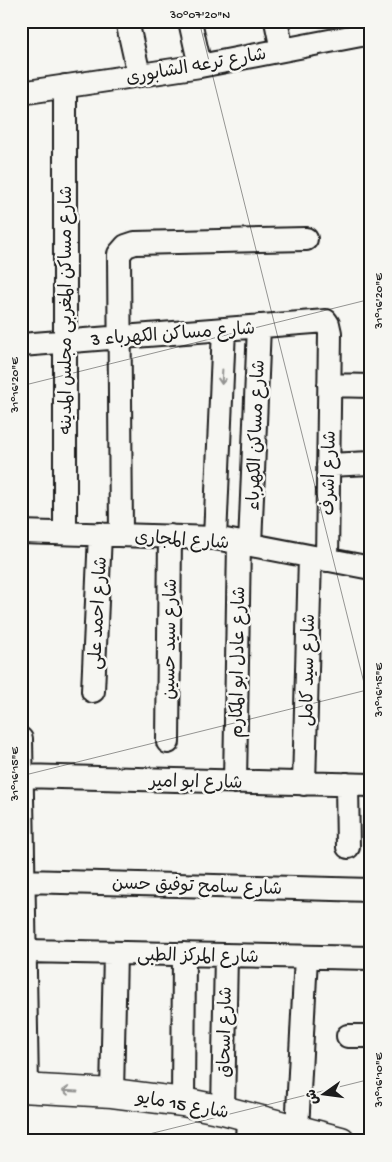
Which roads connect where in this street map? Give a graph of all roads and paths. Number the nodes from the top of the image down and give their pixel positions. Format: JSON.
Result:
{"nodes":[{"id":1,"x":127,"y":21,"type":"edge"},
{"id":2,"x":190,"y":21,"type":"edge"},
{"id":3,"x":276,"y":21,"type":"edge"},
{"id":4,"x":370,"y":40,"type":"edge"},
{"id":5,"x":282,"y":50,"type":"junction"},
{"id":6,"x":200,"y":66,"type":"junction"},
{"id":7,"x":138,"y":76,"type":"junction"},
{"id":8,"x":65,"y":86,"type":"junction"},
{"id":9,"x":21,"y":93,"type":"edge"},
{"id":10,"x":306,"y":239,"type":"dead end"},
{"id":11,"x":326,"y":321,"type":"joint"},
{"id":12,"x":259,"y":326,"type":"junction"},
{"id":13,"x":224,"y":328,"type":"junction"},
{"id":14,"x":120,"y":337,"type":"junction"},
{"id":15,"x":65,"y":341,"type":"junction"},
{"id":16,"x":21,"y":345,"type":"edge"},
{"id":17,"x":329,"y":385,"type":"junction"},
{"id":18,"x":371,"y":386,"type":"edge"},
{"id":19,"x":371,"y":464,"type":"edge"},
{"id":20,"x":328,"y":465,"type":"junction"},
{"id":21,"x":21,"y":532,"type":"edge"},
{"id":22,"x":65,"y":533,"type":"junction"},
{"id":23,"x":111,"y":534,"type":"junction"},
{"id":24,"x":170,"y":536,"type":"junction"},
{"id":25,"x":215,"y":538,"type":"junction"},
{"id":26,"x":245,"y":544,"type":"junction"},
{"id":27,"x":318,"y":558,"type":"junction"},
{"id":28,"x":371,"y":568,"type":"edge"},
{"id":29,"x":93,"y":691,"type":"dead end"},
{"id":30,"x":21,"y":739,"type":"edge"},
{"id":31,"x":168,"y":742,"type":"dead end"},
{"id":32,"x":22,"y":776,"type":"edge"},
{"id":33,"x":235,"y":782,"type":"junction"},
{"id":34,"x":304,"y":784,"type":"junction"},
{"id":35,"x":347,"y":784,"type":"junction"},
{"id":36,"x":371,"y":785,"type":"edge"},
{"id":37,"x":348,"y":847,"type":"dead end"},
{"id":38,"x":24,"y":881,"type":"junction"},
{"id":39,"x":371,"y":890,"type":"edge"},
{"id":40,"x":25,"y":951,"type":"junction"},
{"id":41,"x":115,"y":953,"type":"junction"},
{"id":42,"x":184,"y":954,"type":"junction"},
{"id":43,"x":226,"y":955,"type":"junction"},
{"id":44,"x":306,"y":957,"type":"junction"},
{"id":45,"x":371,"y":958,"type":"edge"},
{"id":46,"x":348,"y":1036,"type":"dead end"},
{"id":47,"x":371,"y":1036,"type":"edge"},
{"id":48,"x":24,"y":1088,"type":"edge"},
{"id":49,"x":112,"y":1093,"type":"junction"},
{"id":50,"x":183,"y":1102,"type":"junction"},
{"id":51,"x":239,"y":1122,"type":"edge"},
{"id":52,"x":297,"y":1130,"type":"junction"},
{"id":53,"x":341,"y":1141,"type":"edge"}],
"edges":[{"from":1,"to":7,"type":"street"},
{"from":2,"to":6,"type":"street"},
{"from":3,"to":5,"type":"street"},
{"from":4,"to":5,"type":"street","name":"شارع ترعه الشابورى"},
{"from":5,"to":6,"type":"street","name":"شارع ترعه الشابورى"},
{"from":6,"to":7,"type":"street","name":"شارع ترعه الشابورى"},
{"from":7,"to":8,"type":"street","name":"شارع ترعه الشابورى"},
{"from":8,"to":9,"type":"street","name":"شارع ترعه الشابورى"},
{"from":8,"to":15,"type":"street","name":"شارع مساكن المغربى مجلس المدينه"},
{"from":10,"to":14,"type":"street","name":"شارع احمد على"},
{"from":11,"to":12,"type":"street","name":"شارع مساكن الكهرباء 3"},
{"from":11,"to":17,"type":"street","name":"شارع اشرف"},
{"from":12,"to":13,"type":"street","name":"شارع مساكن الكهرباء 3"},
{"from":12,"to":26,"type":"street","name":"شارع مساكن الكهرباء"},
{"from":13,"to":14,"type":"street","name":"شارع مساكن الكهرباء 3"},
{"from":13,"to":25,"type":"street","name":"شارع مساكن الكهرباء","one_way":true},
{"from":14,"to":15,"type":"street","name":"شارع مساكن الكهرباء 3"},
{"from":14,"to":23,"type":"street","name":"شارع احمد على"},
{"from":15,"to":16,"type":"street","name":"شارع مساكن الكهرباء 3"},
{"from":15,"to":22,"type":"street","name":"شارع مساكن المغربى مجلس المدينه"},
{"from":17,"to":18,"type":"street"},
{"from":17,"to":20,"type":"street","name":"شارع اشرف"},
{"from":19,"to":20,"type":"street"},
{"from":20,"to":27,"type":"street","name":"شارع اشرف"},
{"from":21,"to":22,"type":"street","name":"شارع المجارى"},
{"from":22,"to":23,"type":"street","name":"شارع المجارى"},
{"from":23,"to":24,"type":"street","name":"شارع المجارى"},
{"from":23,"to":29,"type":"street","name":"شارع احمد على"},
{"from":24,"to":25,"type":"street","name":"شارع المجارى"},
{"from":24,"to":31,"type":"street","name":"شارع سيد حسين"},
{"from":25,"to":26,"type":"street","name":"شارع المجارى"},
{"from":26,"to":27,"type":"street","name":"شارع المجارى"},
{"from":26,"to":33,"type":"street","name":"شارع عادل ابو المكارم"},
{"from":27,"to":28,"type":"street","name":"شارع المجارى"},
{"from":27,"to":34,"type":"street","name":"شارع سيد كامل"},
{"from":30,"to":32,"type":"street"},
{"from":32,"to":33,"type":"street","name":"شارع ابو امير"},
{"from":32,"to":38,"type":"street"},
{"from":33,"to":34,"type":"street","name":"شارع ابو امير"},
{"from":34,"to":35,"type":"street","name":"شارع ابو امير"},
{"from":35,"to":36,"type":"street","name":"شارع ابو امير"},
{"from":35,"to":37,"type":"street"},
{"from":38,"to":39,"type":"street","name":"شارع سامح توفيق حسن"},
{"from":38,"to":40,"type":"street"},
{"from":40,"to":41,"type":"street","name":"شارع المركز الطبى"},
{"from":40,"to":48,"type":"street"},
{"from":41,"to":42,"type":"street","name":"شارع المركز الطبى"},
{"from":41,"to":49,"type":"street"},
{"from":42,"to":43,"type":"street","name":"شارع المركز الطبى"},
{"from":42,"to":50,"type":"street"},
{"from":43,"to":44,"type":"street","name":"شارع المركز الطبى"},
{"from":43,"to":51,"type":"street","name":"شارع اسحاق"},
{"from":44,"to":45,"type":"street","name":"شارع المركز الطبى"},
{"from":44,"to":52,"type":"street"},
{"from":46,"to":47,"type":"street"},
{"from":49,"to":48,"type":"main road","name":"شارع 15 مايو","one_way":true},
{"from":49,"to":50,"type":"main road","name":"شارع 15 مايو"},
{"from":50,"to":51,"type":"main road","name":"شارع 15 مايو"},
{"from":51,"to":52,"type":"main road","name":"شارع 15 مايو"},
{"from":52,"to":53,"type":"main road","name":"شارع 15 مايو"}]}
